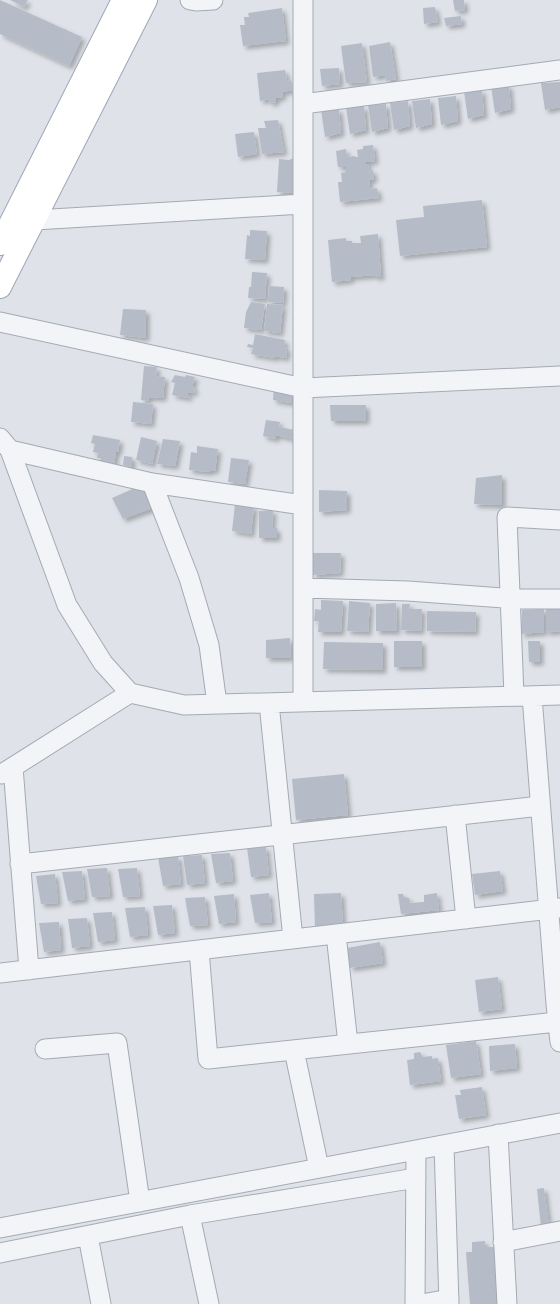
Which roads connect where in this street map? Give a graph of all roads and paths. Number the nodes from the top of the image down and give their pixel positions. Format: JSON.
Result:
{"nodes":[{"id":1,"x":123,"y":0,"type":"edge"},
{"id":2,"x":146,"y":0,"type":"edge"},
{"id":3,"x":190,"y":0,"type":"edge"},
{"id":4,"x":213,"y":0,"type":"edge"},
{"id":5,"x":303,"y":0,"type":"edge"},
{"id":6,"x":560,"y":70,"type":"edge"},
{"id":7,"x":303,"y":104,"type":"junction"},
{"id":8,"x":303,"y":204,"type":"junction"},
{"id":9,"x":34,"y":220,"type":"junction"},
{"id":10,"x":0,"y":244,"type":"edge"},
{"id":11,"x":0,"y":287,"type":"edge"},
{"id":12,"x":0,"y":322,"type":"edge"},
{"id":13,"x":560,"y":376,"type":"edge"},
{"id":14,"x":303,"y":388,"type":"junction"},
{"id":15,"x":5,"y":444,"type":"edge"},
{"id":16,"x":152,"y":483,"type":"junction"},
{"id":17,"x":303,"y":505,"type":"junction"},
{"id":18,"x":560,"y":520,"type":"edge"},
{"id":19,"x":303,"y":588,"type":"junction"},
{"id":20,"x":510,"y":598,"type":"junction"},
{"id":21,"x":560,"y":599,"type":"edge"},
{"id":22,"x":130,"y":693,"type":"junction"},
{"id":23,"x":560,"y":695,"type":"edge"},
{"id":24,"x":523,"y":696,"type":"junction"},
{"id":25,"x":269,"y":702,"type":"junction"},
{"id":26,"x":303,"y":702,"type":"junction"},
{"id":27,"x":217,"y":704,"type":"junction"},
{"id":28,"x":6,"y":771,"type":"edge"},
{"id":29,"x":540,"y":806,"type":"junction"},
{"id":30,"x":455,"y":815,"type":"junction"},
{"id":31,"x":282,"y":835,"type":"junction"},
{"id":32,"x":20,"y":864,"type":"junction"},
{"id":33,"x":554,"y":909,"type":"edge"},
{"id":34,"x":466,"y":919,"type":"junction"},
{"id":35,"x":336,"y":934,"type":"junction"},
{"id":36,"x":293,"y":939,"type":"junction"},
{"id":37,"x":199,"y":950,"type":"junction"},
{"id":38,"x":29,"y":970,"type":"junction"},
{"id":39,"x":0,"y":974,"type":"edge"},
{"id":40,"x":557,"y":1022,"type":"junction"},
{"id":41,"x":560,"y":1042,"type":"edge"},
{"id":42,"x":348,"y":1044,"type":"junction"},
{"id":43,"x":45,"y":1049,"type":"dead end"},
{"id":44,"x":294,"y":1050,"type":"junction"},
{"id":45,"x":560,"y":1123,"type":"edge"},
{"id":46,"x":498,"y":1134,"type":"junction"},
{"id":47,"x":444,"y":1145,"type":"junction"},
{"id":48,"x":416,"y":1150,"type":"junction"},
{"id":49,"x":319,"y":1168,"type":"junction"},
{"id":50,"x":416,"y":1178,"type":"junction"},
{"id":51,"x":140,"y":1202,"type":"junction"},
{"id":52,"x":190,"y":1216,"type":"junction"},
{"id":53,"x":0,"y":1228,"type":"edge"},
{"id":54,"x":560,"y":1231,"type":"edge"},
{"id":55,"x":88,"y":1236,"type":"junction"},
{"id":56,"x":503,"y":1242,"type":"junction"},
{"id":57,"x":0,"y":1253,"type":"edge"},
{"id":58,"x":449,"y":1301,"type":"edge"},
{"id":59,"x":101,"y":1304,"type":"edge"},
{"id":60,"x":210,"y":1304,"type":"edge"},
{"id":61,"x":415,"y":1304,"type":"edge"},
{"id":62,"x":422,"y":1304,"type":"edge"},
{"id":63,"x":507,"y":1304,"type":"edge"}],
"edges":[{"from":1,"to":10,"type":"main road"},
{"from":2,"to":9,"type":"main road"},
{"from":3,"to":4,"type":"street"},
{"from":5,"to":7,"type":"street"},
{"from":6,"to":7,"type":"street"},
{"from":7,"to":8,"type":"street"},
{"from":8,"to":9,"type":"street"},
{"from":8,"to":14,"type":"street"},
{"from":9,"to":11,"type":"main road"},
{"from":12,"to":14,"type":"street"},
{"from":13,"to":14,"type":"street"},
{"from":14,"to":17,"type":"street"},
{"from":15,"to":16,"type":"street"},
{"from":15,"to":22,"type":"street"},
{"from":16,"to":17,"type":"street"},
{"from":16,"to":27,"type":"street"},
{"from":17,"to":19,"type":"street"},
{"from":18,"to":20,"type":"street"},
{"from":19,"to":20,"type":"street"},
{"from":19,"to":26,"type":"street"},
{"from":20,"to":21,"type":"street"},
{"from":20,"to":24,"type":"street"},
{"from":22,"to":27,"type":"street"},
{"from":22,"to":28,"type":"street"},
{"from":23,"to":24,"type":"street"},
{"from":24,"to":26,"type":"street"},
{"from":24,"to":29,"type":"street"},
{"from":25,"to":26,"type":"street"},
{"from":25,"to":27,"type":"street"},
{"from":25,"to":31,"type":"street"},
{"from":28,"to":32,"type":"street"},
{"from":29,"to":30,"type":"street"},
{"from":29,"to":33,"type":"street"},
{"from":30,"to":31,"type":"street"},
{"from":30,"to":34,"type":"street"},
{"from":31,"to":32,"type":"street"},
{"from":31,"to":36,"type":"street"},
{"from":32,"to":38,"type":"street"},
{"from":33,"to":34,"type":"street"},
{"from":33,"to":40,"type":"street"},
{"from":34,"to":35,"type":"street"},
{"from":35,"to":36,"type":"street"},
{"from":35,"to":42,"type":"street"},
{"from":36,"to":37,"type":"street"},
{"from":37,"to":38,"type":"street"},
{"from":37,"to":44,"type":"street"},
{"from":38,"to":39,"type":"street"},
{"from":40,"to":41,"type":"street"},
{"from":40,"to":42,"type":"street"},
{"from":42,"to":44,"type":"street"},
{"from":43,"to":51,"type":"street"},
{"from":44,"to":49,"type":"street"},
{"from":45,"to":46,"type":"street"},
{"from":46,"to":47,"type":"street"},
{"from":46,"to":56,"type":"street"},
{"from":47,"to":48,"type":"street"},
{"from":47,"to":58,"type":"street"},
{"from":48,"to":49,"type":"street"},
{"from":48,"to":50,"type":"street"},
{"from":49,"to":51,"type":"street"},
{"from":50,"to":52,"type":"street"},
{"from":50,"to":61,"type":"street"},
{"from":51,"to":53,"type":"street"},
{"from":52,"to":55,"type":"street"},
{"from":52,"to":60,"type":"street"},
{"from":54,"to":56,"type":"street"},
{"from":55,"to":57,"type":"street"},
{"from":55,"to":59,"type":"street"},
{"from":56,"to":63,"type":"street"},
{"from":58,"to":62,"type":"street"}]}
